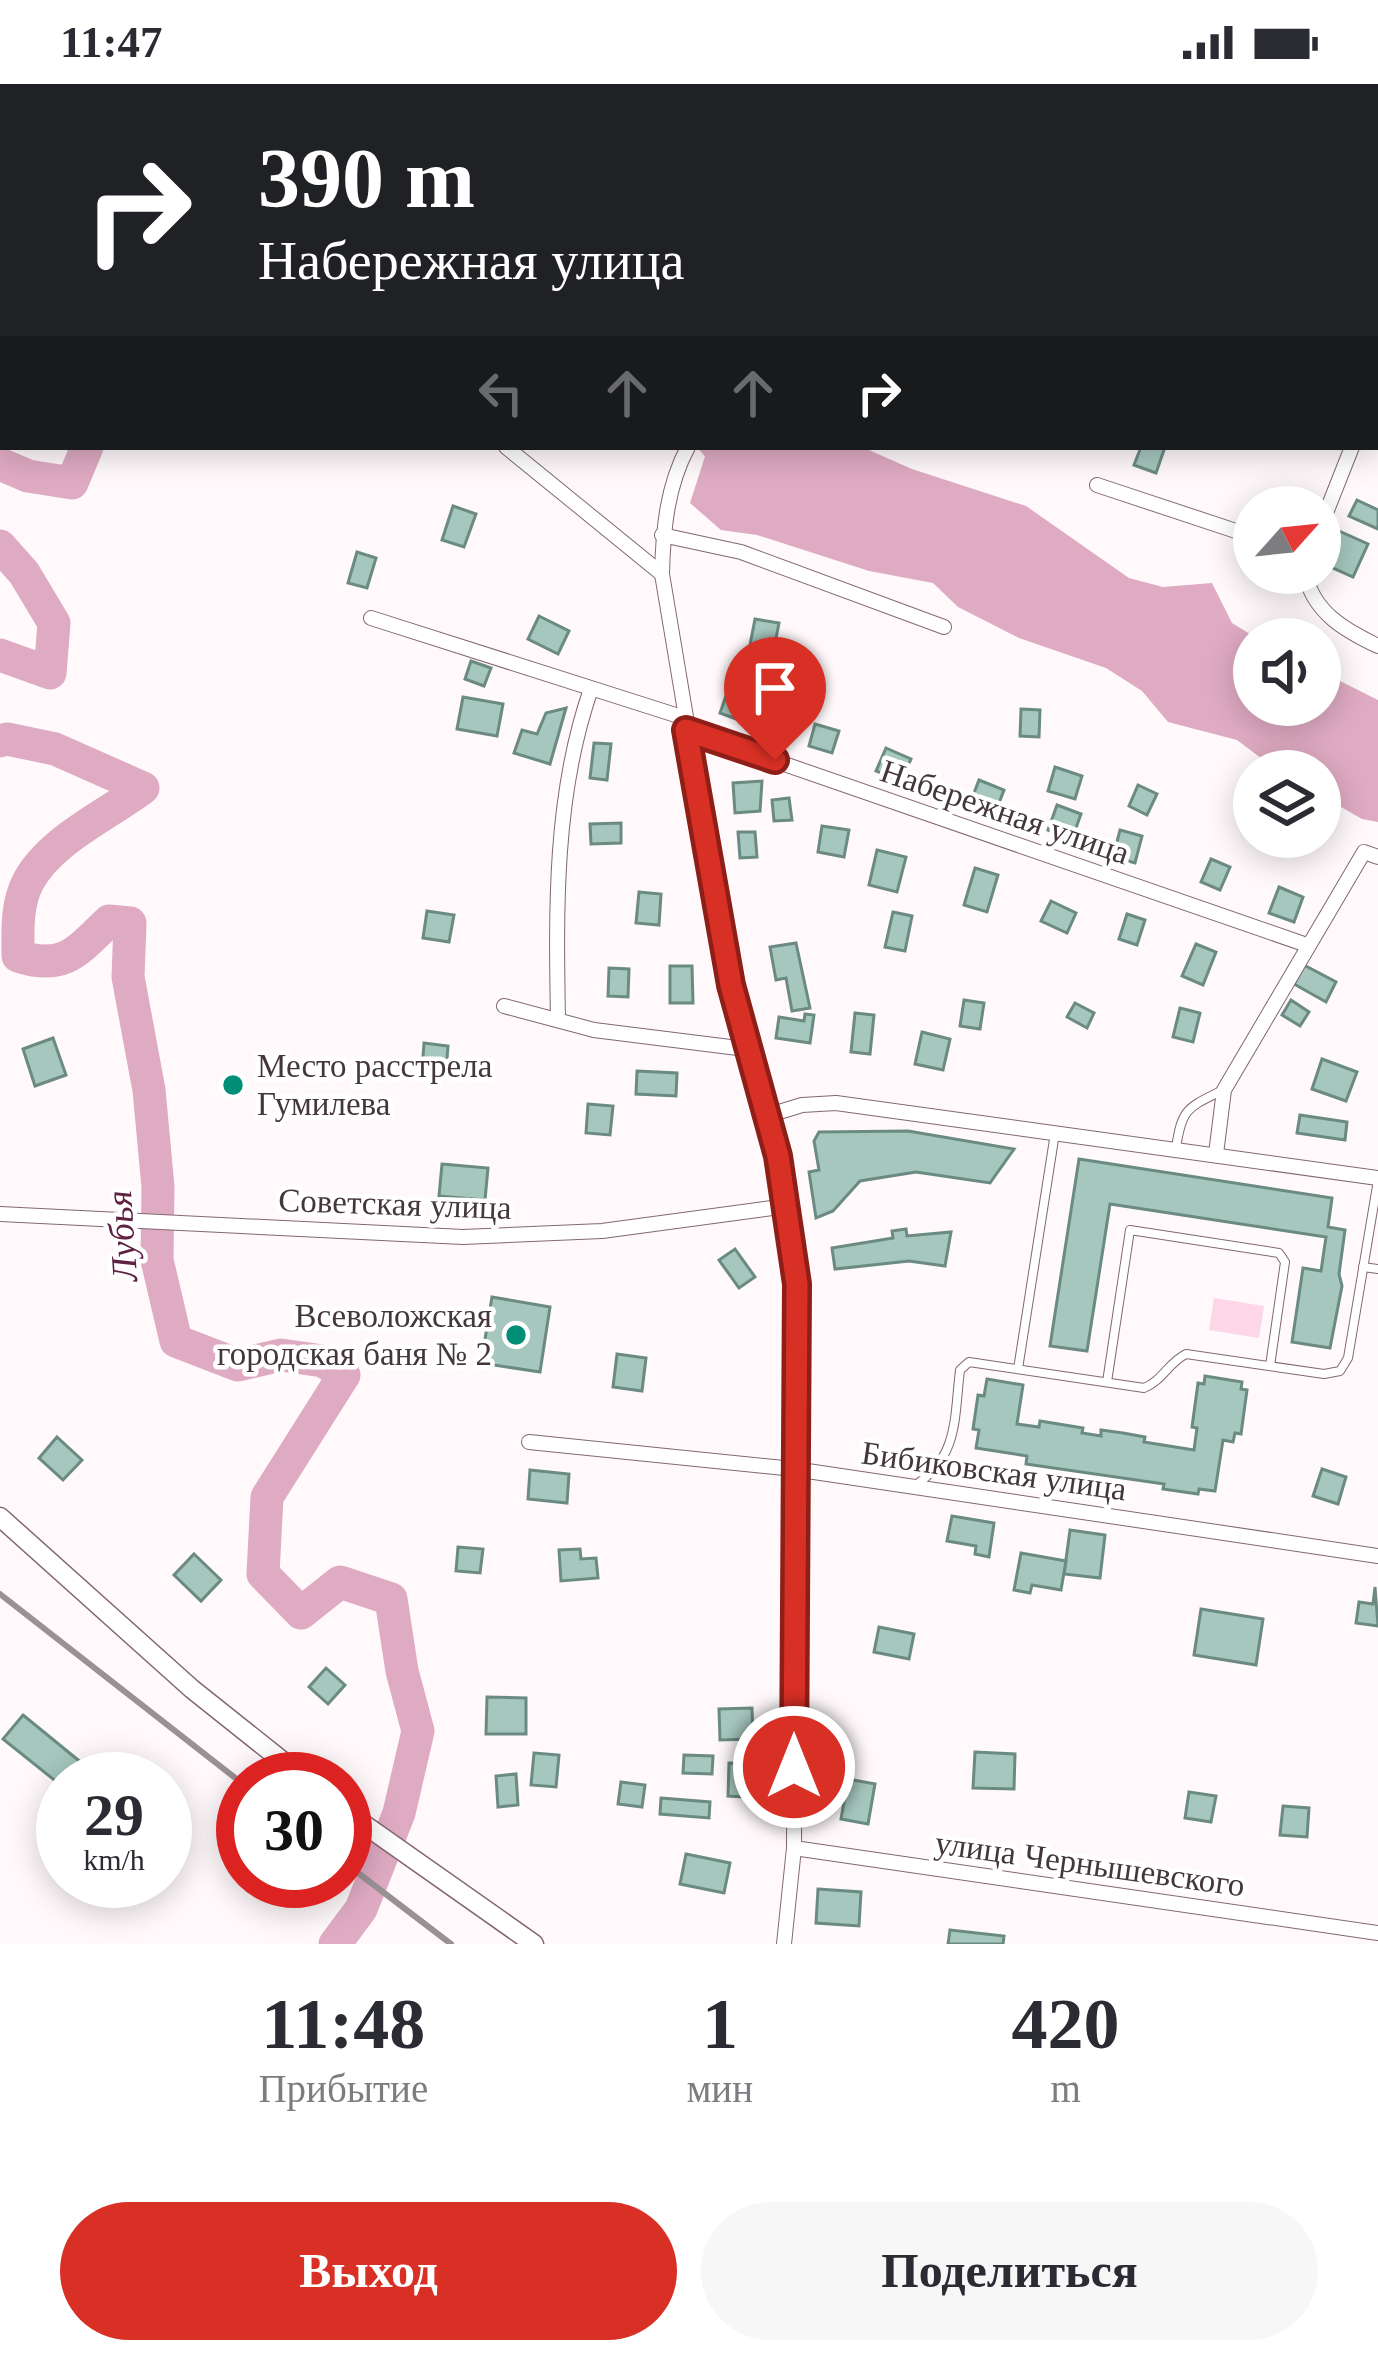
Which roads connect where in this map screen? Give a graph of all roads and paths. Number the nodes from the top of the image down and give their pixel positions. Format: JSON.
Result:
{"nodes":[{"id":1,"x":510,"y":450,"type":"edge"},
{"id":2,"x":687,"y":450,"type":"edge"},
{"id":3,"x":1351,"y":450,"type":"edge"},
{"id":4,"x":1097,"y":485,"type":"dead end"},
{"id":5,"x":1337,"y":486,"type":"edge"},
{"id":6,"x":1233,"y":530,"type":"edge"},
{"id":7,"x":662,"y":535,"type":"junction"},
{"id":8,"x":662,"y":574,"type":"junction"},
{"id":9,"x":1311,"y":594,"type":"edge"},
{"id":10,"x":371,"y":618,"type":"dead end"},
{"id":11,"x":944,"y":627,"type":"dead end"},
{"id":12,"x":1378,"y":646,"type":"edge"},
{"id":13,"x":591,"y":689,"type":"junction"},
{"id":14,"x":686,"y":724,"type":"junction"},
{"id":15,"x":1378,"y":857,"type":"edge"},
{"id":16,"x":1307,"y":945,"type":"junction"},
{"id":17,"x":504,"y":1006,"type":"dead end"},
{"id":18,"x":558,"y":1020,"type":"junction"},
{"id":19,"x":746,"y":1048,"type":"junction"},
{"id":20,"x":1224,"y":1090,"type":"junction"},
{"id":21,"x":766,"y":1116,"type":"junction"},
{"id":22,"x":1055,"y":1131,"type":"junction"},
{"id":23,"x":1176,"y":1148,"type":"junction"},
{"id":24,"x":1216,"y":1154,"type":"junction"},
{"id":25,"x":1378,"y":1179,"type":"edge"},
{"id":26,"x":787,"y":1206,"type":"junction"},
{"id":27,"x":0,"y":1214,"type":"edge"},
{"id":28,"x":1364,"y":1267,"type":"junction"},
{"id":29,"x":1378,"y":1269,"type":"edge"},
{"id":30,"x":1270,"y":1366,"type":"junction"},
{"id":31,"x":1018,"y":1369,"type":"junction"},
{"id":32,"x":1107,"y":1382,"type":"junction"},
{"id":33,"x":529,"y":1442,"type":"dead end"},
{"id":34,"x":794,"y":1469,"type":"junction"},
{"id":35,"x":913,"y":1487,"type":"junction"},
{"id":36,"x":3,"y":1526,"type":"edge"},
{"id":37,"x":1378,"y":1556,"type":"edge"},
{"id":38,"x":270,"y":1752,"type":"edge"},
{"id":39,"x":372,"y":1832,"type":"edge"},
{"id":40,"x":794,"y":1848,"type":"junction"},
{"id":41,"x":1378,"y":1933,"type":"edge"},
{"id":42,"x":534,"y":1944,"type":"edge"},
{"id":43,"x":784,"y":1944,"type":"edge"}],
"edges":[{"from":1,"to":8,"type":"street"},
{"from":2,"to":7,"type":"street"},
{"from":3,"to":5,"type":"street"},
{"from":4,"to":6,"type":"street"},
{"from":7,"to":8,"type":"street"},
{"from":7,"to":11,"type":"street"},
{"from":8,"to":14,"type":"street"},
{"from":9,"to":12,"type":"street"},
{"from":10,"to":13,"type":"street","name":"Набережная улица"},
{"from":13,"to":14,"type":"street","name":"Набережная улица"},
{"from":13,"to":18,"type":"street"},
{"from":14,"to":16,"type":"street","name":"Набережная улица"},
{"from":14,"to":19,"type":"street"},
{"from":15,"to":16,"type":"street"},
{"from":16,"to":20,"type":"street"},
{"from":17,"to":18,"type":"street"},
{"from":18,"to":19,"type":"street"},
{"from":19,"to":21,"type":"street"},
{"from":20,"to":23,"type":"lane"},
{"from":20,"to":24,"type":"street"},
{"from":21,"to":22,"type":"street"},
{"from":21,"to":26,"type":"street"},
{"from":22,"to":23,"type":"street"},
{"from":22,"to":31,"type":"lane"},
{"from":23,"to":24,"type":"street"},
{"from":24,"to":25,"type":"street"},
{"from":25,"to":28,"type":"lane"},
{"from":26,"to":27,"type":"street","name":"Советская улица"},
{"from":26,"to":34,"type":"street"},
{"from":28,"to":29,"type":"lane"},
{"from":28,"to":30,"type":"lane"},
{"from":30,"to":32,"type":"lane"},
{"from":30,"to":32,"type":"lane"},
{"from":31,"to":32,"type":"lane"},
{"from":31,"to":35,"type":"lane"},
{"from":33,"to":34,"type":"street","name":"Бибиковская улица"},
{"from":34,"to":35,"type":"street","name":"Бибиковская улица"},
{"from":34,"to":40,"type":"street"},
{"from":35,"to":37,"type":"street","name":"Бибиковская улица"},
{"from":36,"to":38,"type":"street"},
{"from":39,"to":42,"type":"street"},
{"from":40,"to":41,"type":"street","name":"улица Чернышевского"},
{"from":40,"to":43,"type":"street"}]}
